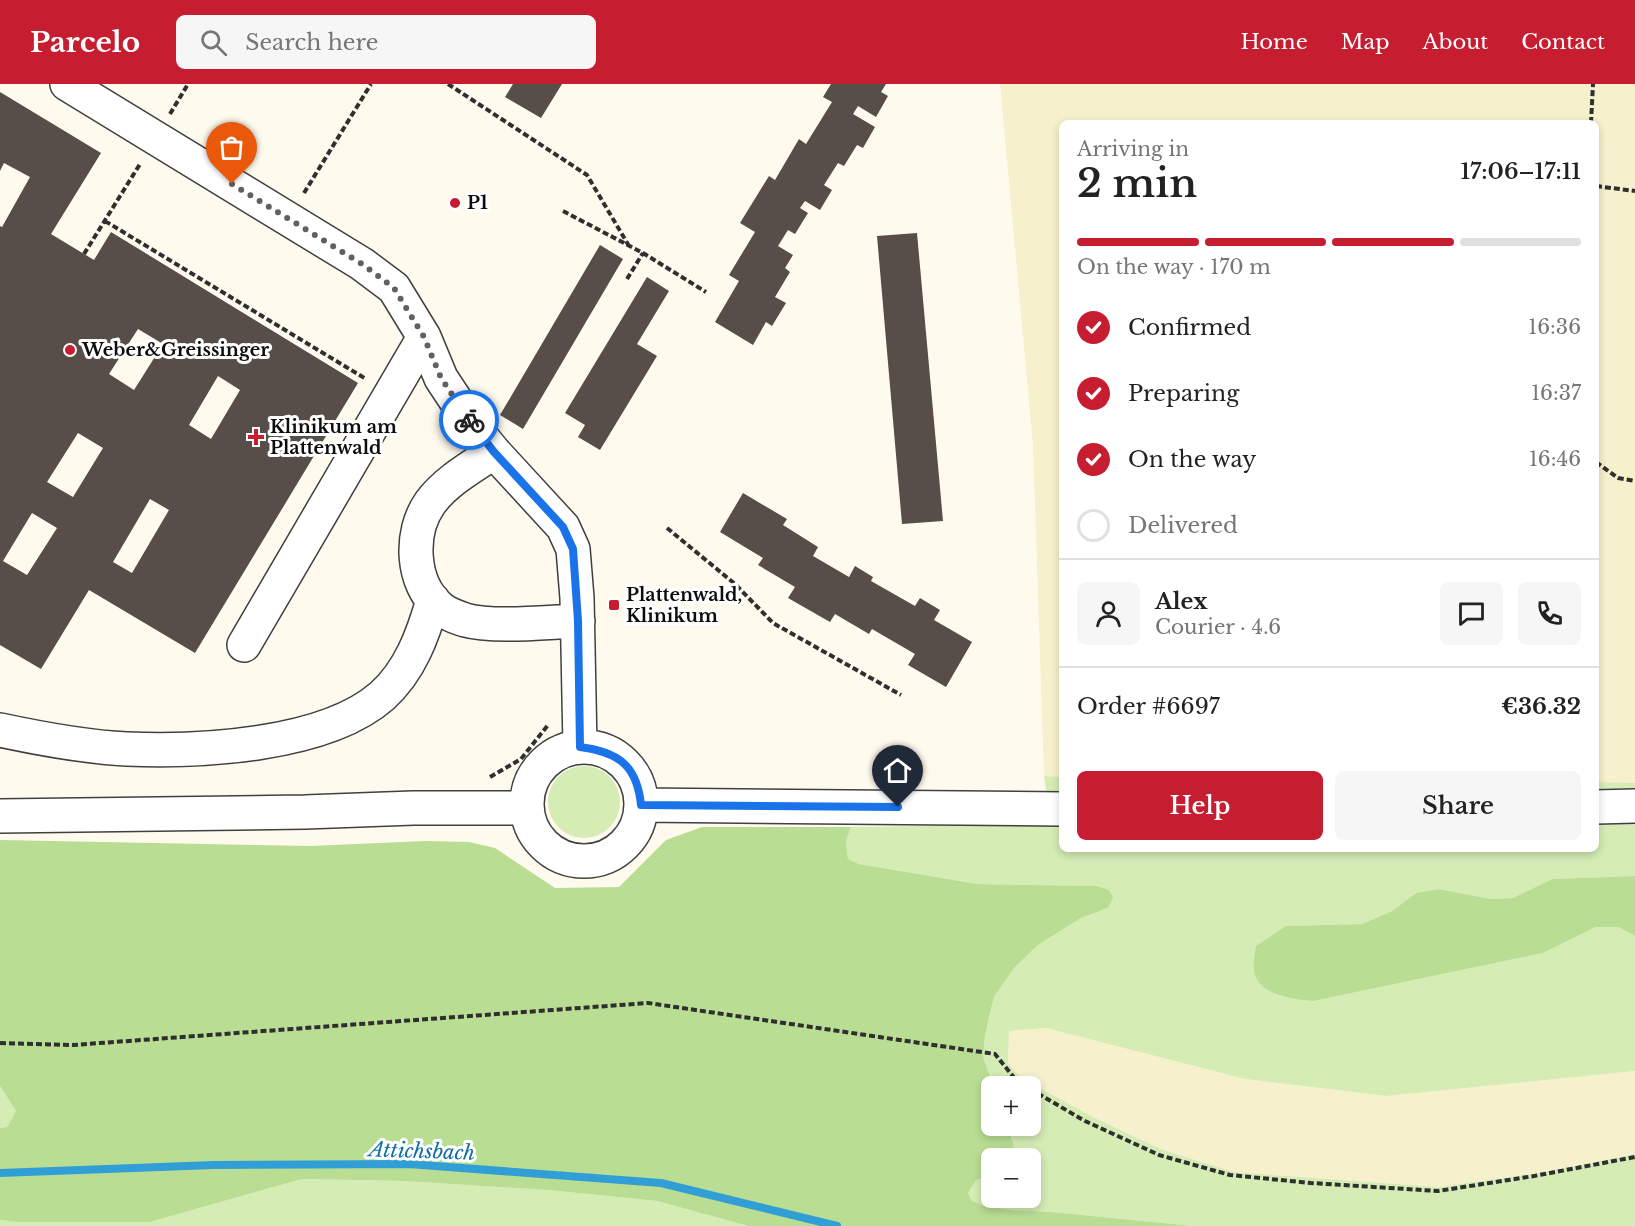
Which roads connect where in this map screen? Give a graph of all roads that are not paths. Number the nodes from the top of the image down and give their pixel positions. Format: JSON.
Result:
{"nodes":[{"id":1,"x":67,"y":84,"type":"edge"},
{"id":2,"x":424,"y":337,"type":"junction"},
{"id":3,"x":494,"y":452,"type":"junction"},
{"id":4,"x":433,"y":600,"type":"junction"},
{"id":5,"x":578,"y":621,"type":"junction"},
{"id":6,"x":244,"y":645,"type":"dead end"},
{"id":7,"x":0,"y":730,"type":"edge"},
{"id":8,"x":580,"y":747,"type":"junction"},
{"id":9,"x":641,"y":805,"type":"junction"},
{"id":10,"x":1635,"y":806,"type":"edge"},
{"id":11,"x":1599,"y":807,"type":"edge"},
{"id":12,"x":527,"y":808,"type":"junction"},
{"id":13,"x":1059,"y":809,"type":"edge"},
{"id":14,"x":0,"y":816,"type":"edge"}],
"edges":[{"from":1,"to":2,"type":"street"},
{"from":2,"to":3,"type":"street"},
{"from":2,"to":6,"type":"street"},
{"from":3,"to":4,"type":"street"},
{"from":3,"to":5,"type":"street"},
{"from":4,"to":5,"type":"street"},
{"from":4,"to":7,"type":"street"},
{"from":5,"to":8,"type":"street"},
{"from":8,"to":9,"type":"street"},
{"from":8,"to":12,"type":"street"},
{"from":9,"to":12,"type":"street"},
{"from":9,"to":13,"type":"street"},
{"from":10,"to":11,"type":"street"},
{"from":12,"to":14,"type":"street"}]}
